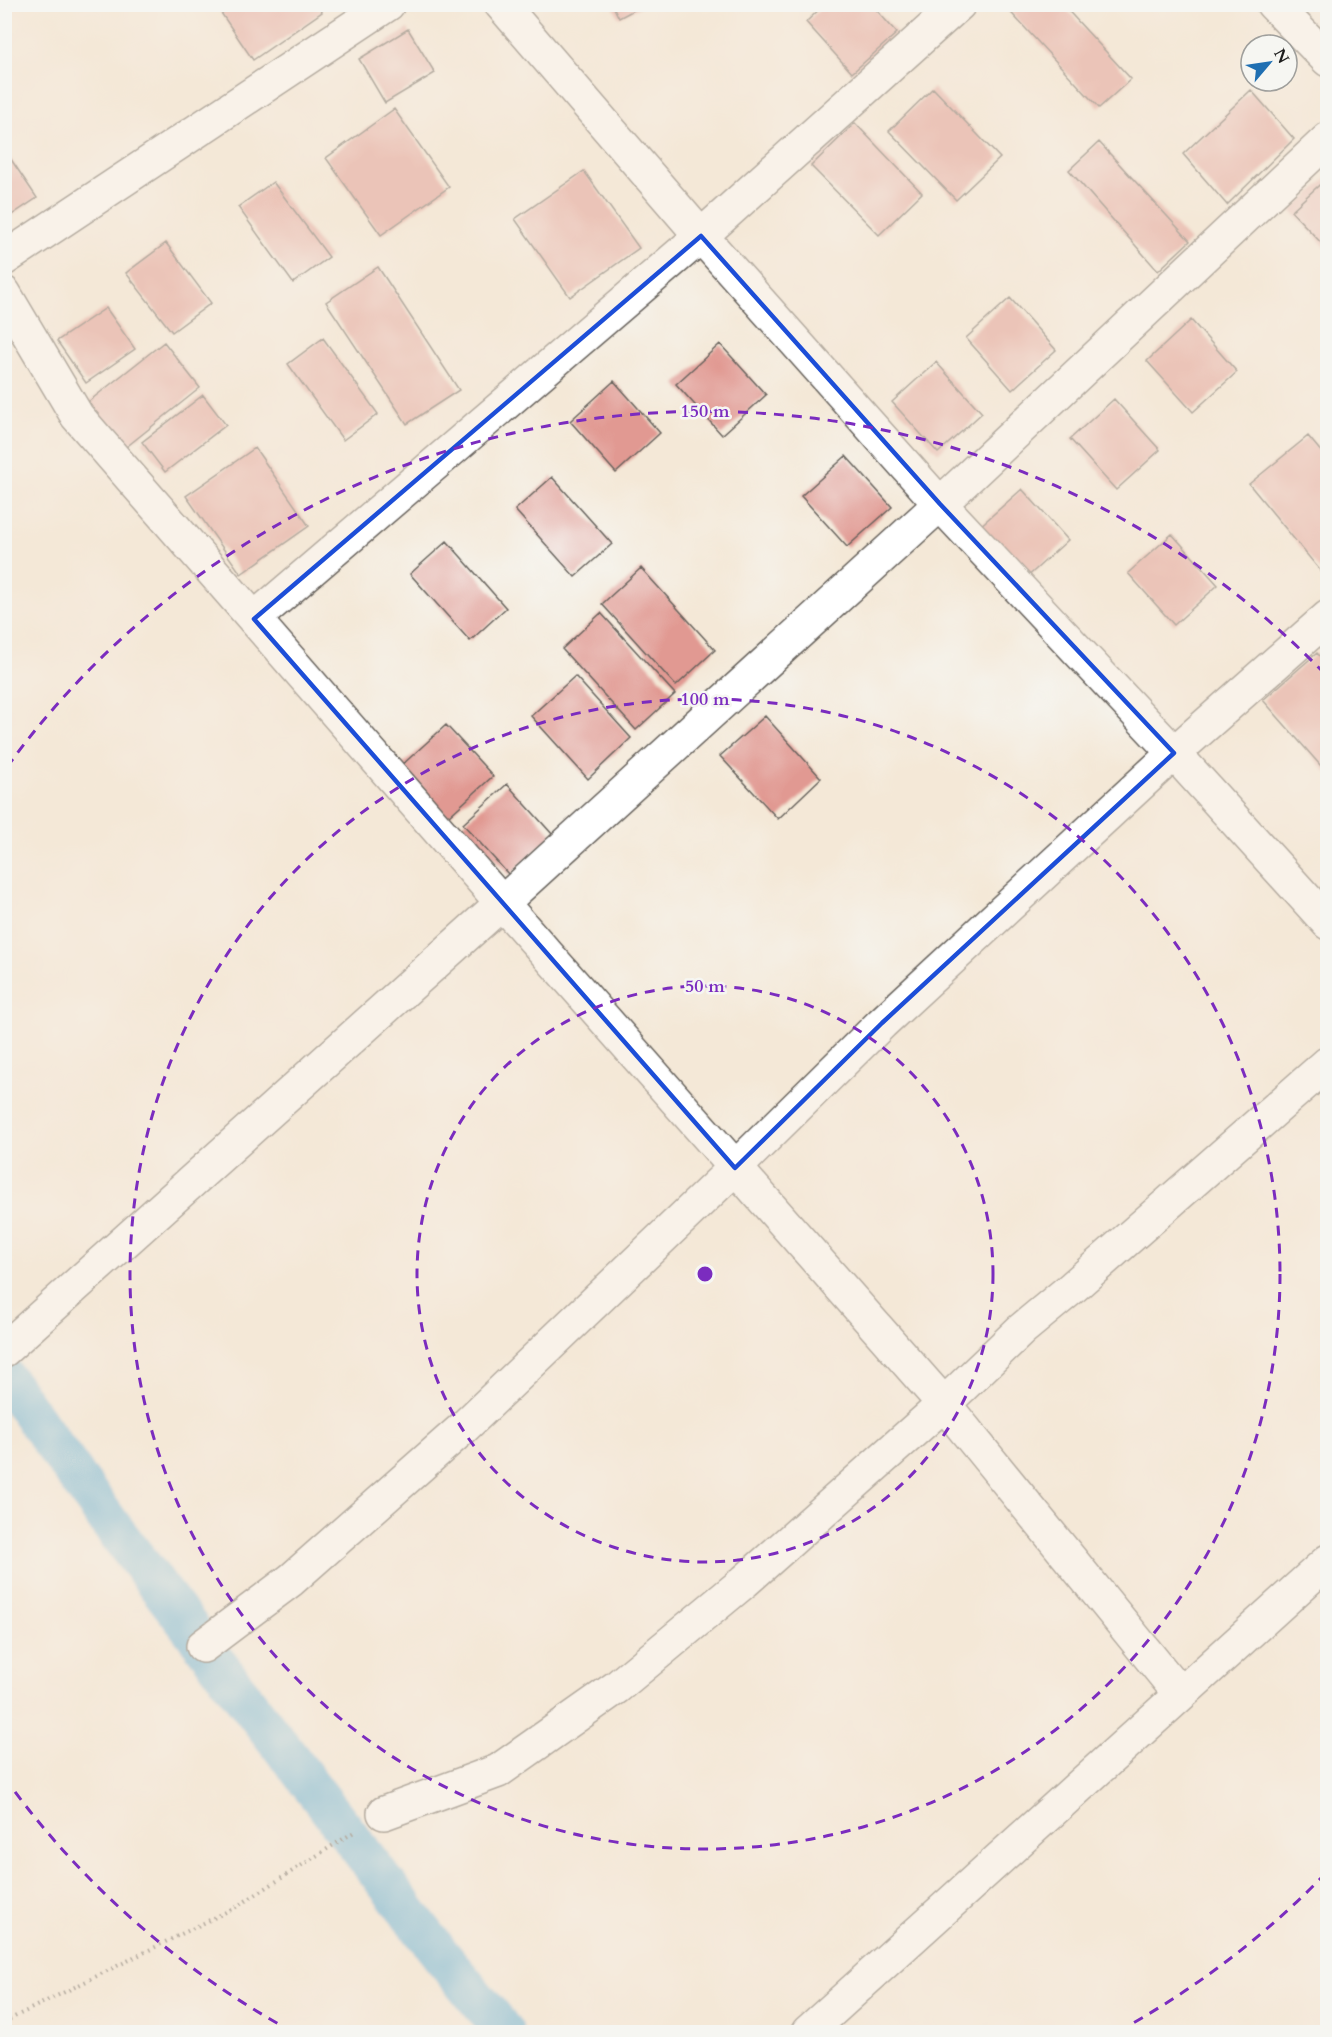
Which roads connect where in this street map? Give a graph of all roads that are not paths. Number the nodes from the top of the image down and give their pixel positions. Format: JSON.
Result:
{"nodes":[{"id":1,"x":388,"y":4,"type":"edge"},
{"id":2,"x":501,"y":4,"type":"edge"},
{"id":3,"x":959,"y":4,"type":"edge"},
{"id":4,"x":1273,"y":4,"type":"edge"},
{"id":5,"x":1328,"y":60,"type":"edge"},
{"id":6,"x":1328,"y":139,"type":"edge"},
{"id":7,"x":701,"y":236,"type":"junction"},
{"id":8,"x":4,"y":259,"type":"edge"},
{"id":9,"x":4,"y":293,"type":"edge"},
{"id":10,"x":940,"y":504,"type":"junction"},
{"id":11,"x":1328,"y":617,"type":"edge"},
{"id":12,"x":254,"y":619,"type":"junction"},
{"id":13,"x":1174,"y":753,"type":"junction"},
{"id":14,"x":502,"y":903,"type":"junction"},
{"id":15,"x":1328,"y":923,"type":"edge"},
{"id":16,"x":1328,"y":1063,"type":"edge"},
{"id":17,"x":735,"y":1168,"type":"junction"},
{"id":18,"x":4,"y":1350,"type":"edge"},
{"id":19,"x":944,"y":1404,"type":"junction"},
{"id":20,"x":1328,"y":1561,"type":"edge"},
{"id":21,"x":203,"y":1646,"type":"dead end"},
{"id":22,"x":1180,"y":1694,"type":"junction"},
{"id":23,"x":384,"y":1813,"type":"dead end"},
{"id":24,"x":808,"y":2032,"type":"edge"}],
"edges":[{"from":1,"to":8,"type":"street"},
{"from":2,"to":7,"type":"street"},
{"from":3,"to":7,"type":"street"},
{"from":4,"to":5,"type":"street"},
{"from":6,"to":10,"type":"street"},
{"from":7,"to":10,"type":"street"},
{"from":7,"to":12,"type":"street"},
{"from":9,"to":12,"type":"street"},
{"from":10,"to":13,"type":"street"},
{"from":10,"to":14,"type":"street"},
{"from":11,"to":13,"type":"street"},
{"from":12,"to":14,"type":"street"},
{"from":13,"to":15,"type":"street"},
{"from":13,"to":17,"type":"street"},
{"from":14,"to":17,"type":"street"},
{"from":14,"to":18,"type":"street"},
{"from":16,"to":19,"type":"street"},
{"from":17,"to":19,"type":"street"},
{"from":17,"to":21,"type":"street"},
{"from":19,"to":22,"type":"street"},
{"from":19,"to":23,"type":"street"},
{"from":20,"to":22,"type":"street"},
{"from":22,"to":24,"type":"street"}]}
